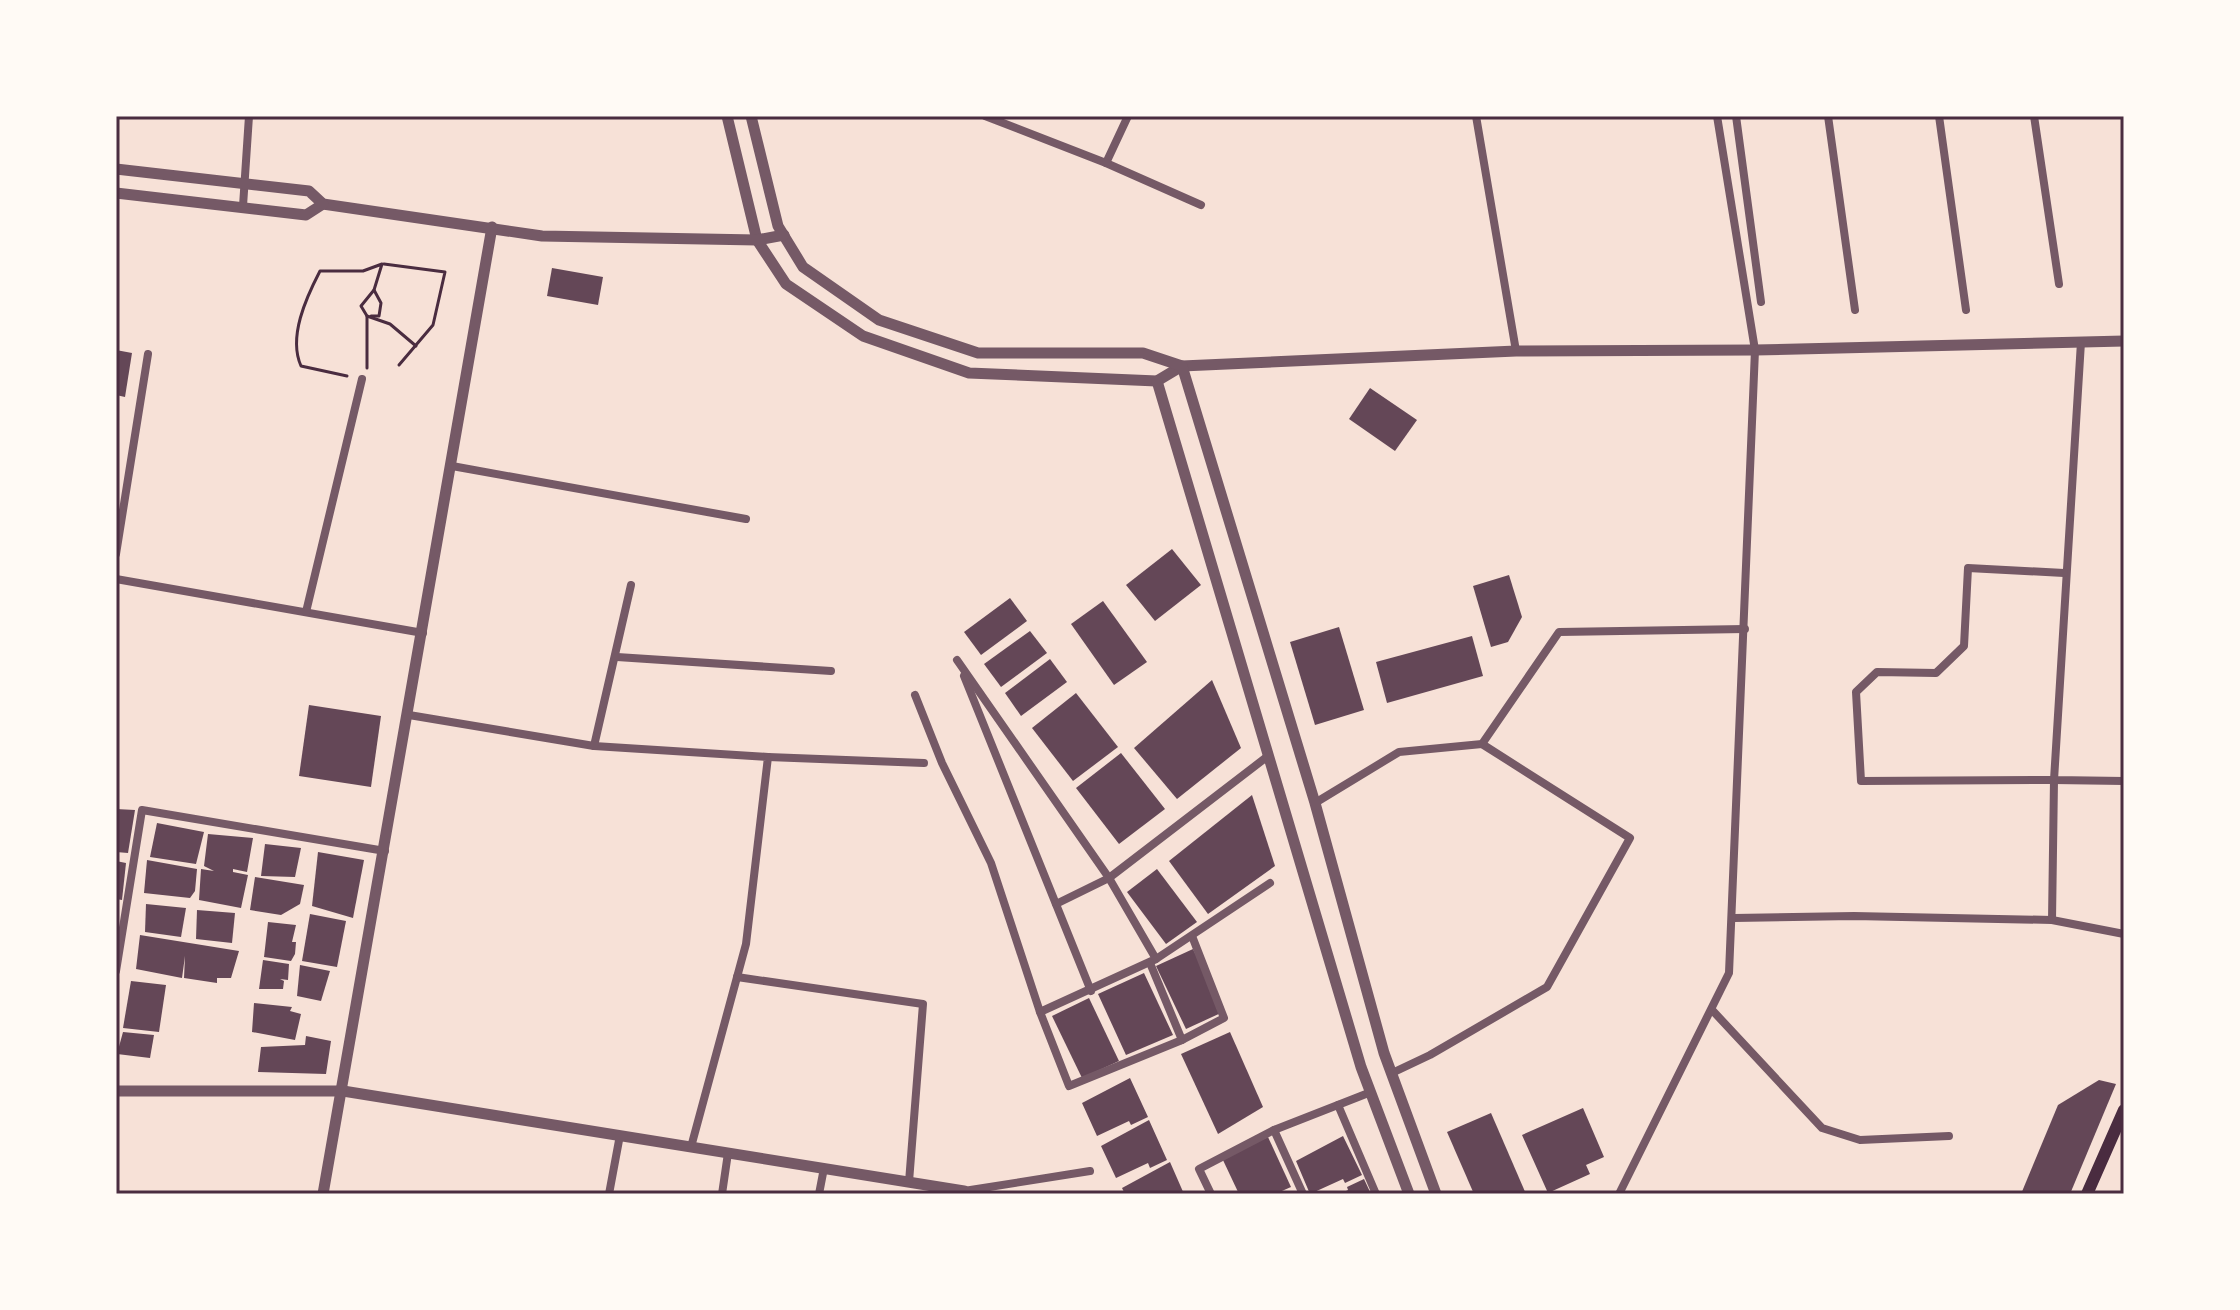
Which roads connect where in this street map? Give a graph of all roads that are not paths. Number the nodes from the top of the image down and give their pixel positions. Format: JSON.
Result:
{"nodes":[{"id":1,"x":249,"y":116,"type":"edge"},
{"id":2,"x":727,"y":116,"type":"edge"},
{"id":3,"x":751,"y":116,"type":"edge"},
{"id":4,"x":985,"y":116,"type":"edge"},
{"id":5,"x":1128,"y":116,"type":"edge"},
{"id":6,"x":1476,"y":116,"type":"edge"},
{"id":7,"x":1717,"y":116,"type":"edge"},
{"id":8,"x":1736,"y":116,"type":"edge"},
{"id":9,"x":1828,"y":116,"type":"edge"},
{"id":10,"x":1939,"y":116,"type":"edge"},
{"id":11,"x":2034,"y":116,"type":"edge"},
{"id":12,"x":1106,"y":163,"type":"junction"},
{"id":13,"x":116,"y":169,"type":"edge"},
{"id":14,"x":244,"y":182,"type":"junction"},
{"id":15,"x":116,"y":193,"type":"edge"},
{"id":16,"x":323,"y":204,"type":"junction"},
{"id":17,"x":1201,"y":205,"type":"dead end"},
{"id":18,"x":243,"y":206,"type":"junction"},
{"id":19,"x":492,"y":227,"type":"junction"},
{"id":20,"x":784,"y":235,"type":"junction"},
{"id":21,"x":757,"y":240,"type":"junction"},
{"id":22,"x":2059,"y":284,"type":"dead end"},
{"id":23,"x":1761,"y":302,"type":"dead end"},
{"id":24,"x":1855,"y":310,"type":"dead end"},
{"id":25,"x":1966,"y":310,"type":"dead end"},
{"id":26,"x":2124,"y":341,"type":"edge"},
{"id":27,"x":2081,"y":342,"type":"junction"},
{"id":28,"x":1755,"y":350,"type":"junction"},
{"id":29,"x":1516,"y":351,"type":"junction"},
{"id":30,"x":148,"y":354,"type":"dead end"},
{"id":31,"x":1182,"y":366,"type":"junction"},
{"id":32,"x":362,"y":379,"type":"road end"},
{"id":33,"x":1157,"y":381,"type":"junction"},
{"id":34,"x":452,"y":466,"type":"junction"},
{"id":35,"x":746,"y":519,"type":"dead end"},
{"id":36,"x":116,"y":554,"type":"edge"},
{"id":37,"x":2064,"y":573,"type":"junction"},
{"id":38,"x":116,"y":579,"type":"edge"},
{"id":39,"x":631,"y":585,"type":"dead end"},
{"id":40,"x":306,"y":612,"type":"junction"},
{"id":41,"x":1745,"y":629,"type":"junction"},
{"id":42,"x":423,"y":633,"type":"junction"},
{"id":43,"x":617,"y":657,"type":"junction"},
{"id":44,"x":831,"y":671,"type":"dead end"},
{"id":45,"x":915,"y":695,"type":"dead end"},
{"id":46,"x":409,"y":715,"type":"junction"},
{"id":47,"x":1482,"y":744,"type":"junction"},
{"id":48,"x":594,"y":746,"type":"junction"},
{"id":49,"x":1268,"y":756,"type":"junction"},
{"id":50,"x":768,"y":757,"type":"junction"},
{"id":51,"x":924,"y":763,"type":"dead end"},
{"id":52,"x":2054,"y":780,"type":"junction"},
{"id":53,"x":2124,"y":781,"type":"edge"},
{"id":54,"x":1315,"y":803,"type":"junction"},
{"id":55,"x":385,"y":851,"type":"junction"},
{"id":56,"x":1109,"y":878,"type":"junction"},
{"id":57,"x":1270,"y":883,"type":"dead end"},
{"id":58,"x":1056,"y":904,"type":"junction"},
{"id":59,"x":1734,"y":918,"type":"junction"},
{"id":60,"x":2052,"y":920,"type":"junction"},
{"id":61,"x":2124,"y":934,"type":"edge"},
{"id":62,"x":1192,"y":936,"type":"junction"},
{"id":63,"x":1153,"y":961,"type":"junction"},
{"id":64,"x":116,"y":971,"type":"edge"},
{"id":65,"x":737,"y":977,"type":"junction"},
{"id":66,"x":1091,"y":991,"type":"junction"},
{"id":67,"x":1713,"y":1011,"type":"junction"},
{"id":68,"x":1040,"y":1012,"type":"junction"},
{"id":69,"x":1182,"y":1040,"type":"junction"},
{"id":70,"x":1392,"y":1073,"type":"junction"},
{"id":71,"x":116,"y":1091,"type":"edge"},
{"id":72,"x":343,"y":1091,"type":"junction"},
{"id":73,"x":1371,"y":1092,"type":"junction"},
{"id":74,"x":1338,"y":1105,"type":"junction"},
{"id":75,"x":2124,"y":1110,"type":"edge"},
{"id":76,"x":1274,"y":1130,"type":"junction"},
{"id":77,"x":620,"y":1135,"type":"junction"},
{"id":78,"x":1949,"y":1136,"type":"dead end"},
{"id":79,"x":691,"y":1147,"type":"junction"},
{"id":80,"x":728,"y":1153,"type":"junction"},
{"id":81,"x":824,"y":1168,"type":"junction"},
{"id":82,"x":1090,"y":1171,"type":"dead end"},
{"id":83,"x":909,"y":1182,"type":"junction"},
{"id":84,"x":964,"y":1192,"type":"edge"},
{"id":85,"x":323,"y":1194,"type":"edge"},
{"id":86,"x":609,"y":1194,"type":"edge"},
{"id":87,"x":722,"y":1194,"type":"edge"},
{"id":88,"x":819,"y":1194,"type":"edge"},
{"id":89,"x":1211,"y":1194,"type":"edge"},
{"id":90,"x":1303,"y":1194,"type":"edge"},
{"id":91,"x":1376,"y":1194,"type":"edge"},
{"id":92,"x":1409,"y":1194,"type":"edge"},
{"id":93,"x":1436,"y":1194,"type":"edge"},
{"id":94,"x":1619,"y":1194,"type":"edge"},
{"id":95,"x":2087,"y":1194,"type":"edge"}],
"edges":[{"from":1,"to":14,"type":"street"},
{"from":2,"to":21,"type":"street"},
{"from":3,"to":20,"type":"street"},
{"from":4,"to":12,"type":"street"},
{"from":5,"to":12,"type":"street"},
{"from":6,"to":29,"type":"street"},
{"from":7,"to":28,"type":"street"},
{"from":8,"to":23,"type":"street"},
{"from":9,"to":24,"type":"street"},
{"from":10,"to":25,"type":"street"},
{"from":11,"to":22,"type":"street"},
{"from":12,"to":17,"type":"street"},
{"from":13,"to":14,"type":"street"},
{"from":14,"to":16,"type":"street"},
{"from":14,"to":18,"type":"street"},
{"from":15,"to":18,"type":"street"},
{"from":16,"to":18,"type":"street"},
{"from":16,"to":19,"type":"street"},
{"from":19,"to":21,"type":"street"},
{"from":19,"to":34,"type":"street"},
{"from":20,"to":21,"type":"street"},
{"from":20,"to":31,"type":"street"},
{"from":21,"to":33,"type":"street"},
{"from":26,"to":27,"type":"street"},
{"from":27,"to":28,"type":"street"},
{"from":27,"to":37,"type":"street"},
{"from":28,"to":29,"type":"street"},
{"from":28,"to":41,"type":"street"},
{"from":29,"to":31,"type":"street"},
{"from":30,"to":36,"type":"street"},
{"from":31,"to":33,"type":"street"},
{"from":31,"to":54,"type":"street"},
{"from":32,"to":40,"type":"street"},
{"from":33,"to":49,"type":"street"},
{"from":34,"to":35,"type":"street"},
{"from":34,"to":42,"type":"street"},
{"from":37,"to":52,"type":"street"},
{"from":37,"to":52,"type":"street"},
{"from":38,"to":40,"type":"street"},
{"from":39,"to":43,"type":"street"},
{"from":40,"to":42,"type":"street"},
{"from":41,"to":47,"type":"street"},
{"from":41,"to":59,"type":"street"},
{"from":42,"to":46,"type":"street"},
{"from":43,"to":44,"type":"street"},
{"from":43,"to":48,"type":"street"},
{"from":45,"to":68,"type":"street"},
{"from":46,"to":48,"type":"street"},
{"from":46,"to":55,"type":"street"},
{"from":47,"to":54,"type":"street"},
{"from":47,"to":70,"type":"street"},
{"from":48,"to":50,"type":"street"},
{"from":49,"to":56,"type":"street"},
{"from":49,"to":73,"type":"street"},
{"from":50,"to":51,"type":"street"},
{"from":50,"to":65,"type":"street"},
{"from":52,"to":53,"type":"street"},
{"from":52,"to":60,"type":"street"},
{"from":54,"to":70,"type":"street"},
{"from":55,"to":64,"type":"street"},
{"from":55,"to":72,"type":"street"},
{"from":56,"to":58,"type":"street"},
{"from":56,"to":58,"type":"street"},
{"from":56,"to":63,"type":"street"},
{"from":57,"to":62,"type":"street"},
{"from":58,"to":66,"type":"street"},
{"from":59,"to":60,"type":"street"},
{"from":59,"to":67,"type":"street"},
{"from":60,"to":61,"type":"street"},
{"from":62,"to":63,"type":"street"},
{"from":62,"to":69,"type":"street"},
{"from":63,"to":66,"type":"street"},
{"from":63,"to":69,"type":"street"},
{"from":65,"to":79,"type":"street"},
{"from":65,"to":83,"type":"street"},
{"from":66,"to":68,"type":"street"},
{"from":67,"to":78,"type":"street"},
{"from":67,"to":94,"type":"street"},
{"from":68,"to":69,"type":"street"},
{"from":70,"to":93,"type":"street"},
{"from":71,"to":72,"type":"street"},
{"from":72,"to":77,"type":"street"},
{"from":72,"to":85,"type":"street"},
{"from":73,"to":74,"type":"street"},
{"from":73,"to":92,"type":"street"},
{"from":74,"to":76,"type":"street"},
{"from":74,"to":91,"type":"street"},
{"from":75,"to":95,"type":"main road"},
{"from":76,"to":89,"type":"street"},
{"from":76,"to":90,"type":"street"},
{"from":77,"to":79,"type":"street"},
{"from":77,"to":86,"type":"street"},
{"from":79,"to":80,"type":"street"},
{"from":80,"to":81,"type":"street"},
{"from":80,"to":87,"type":"street"},
{"from":81,"to":83,"type":"street"},
{"from":81,"to":88,"type":"street"},
{"from":82,"to":84,"type":"street"},
{"from":83,"to":84,"type":"street"}]}
